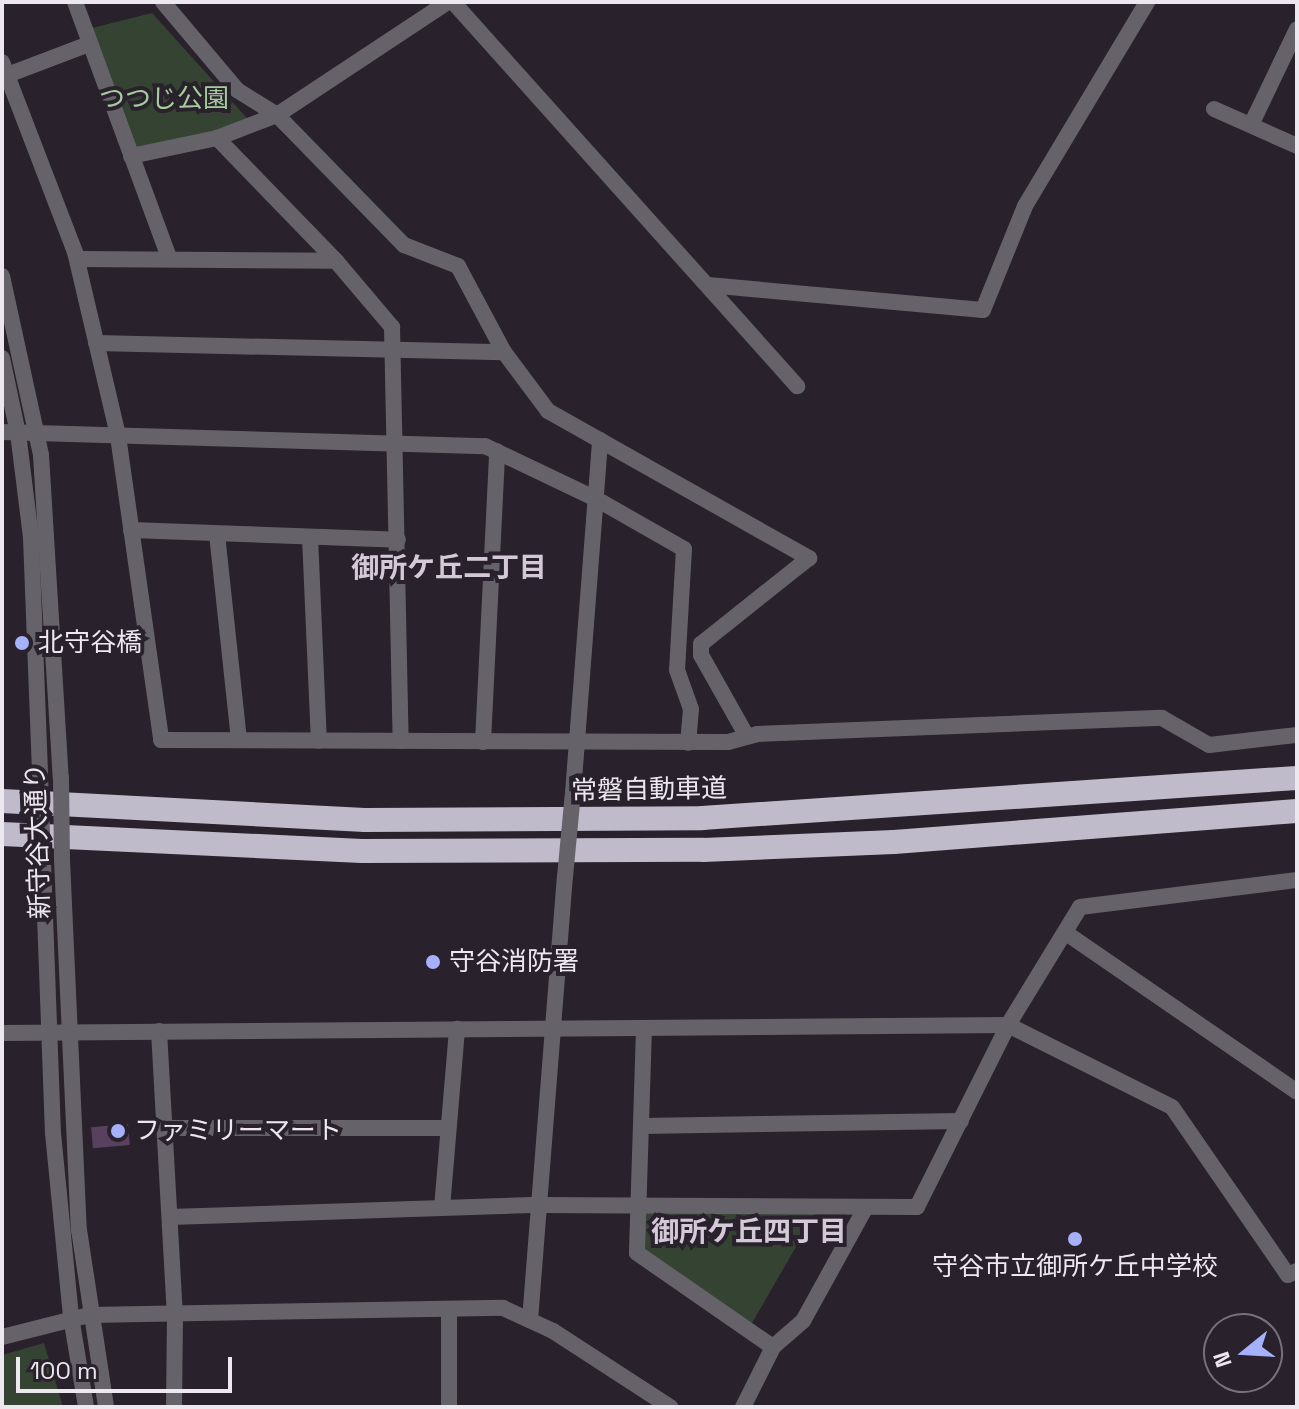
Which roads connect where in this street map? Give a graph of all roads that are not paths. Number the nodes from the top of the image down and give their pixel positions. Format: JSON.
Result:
{"nodes":[{"id":1,"x":75,"y":2,"type":"edge"},
{"id":2,"x":163,"y":2,"type":"edge"},
{"id":3,"x":451,"y":2,"type":"edge"},
{"id":4,"x":1147,"y":2,"type":"edge"},
{"id":5,"x":1297,"y":29,"type":"edge"},
{"id":6,"x":89,"y":44,"type":"junction"},
{"id":7,"x":4,"y":72,"type":"edge"},
{"id":8,"x":1214,"y":109,"type":"dead end"},
{"id":9,"x":277,"y":115,"type":"junction"},
{"id":10,"x":1251,"y":125,"type":"junction"},
{"id":11,"x":217,"y":138,"type":"junction"},
{"id":12,"x":1297,"y":146,"type":"edge"},
{"id":13,"x":131,"y":156,"type":"junction"},
{"id":14,"x":169,"y":257,"type":"junction"},
{"id":15,"x":77,"y":259,"type":"junction"},
{"id":16,"x":336,"y":261,"type":"junction"},
{"id":17,"x":2,"y":276,"type":"edge"},
{"id":18,"x":708,"y":285,"type":"junction"},
{"id":19,"x":96,"y":343,"type":"junction"},
{"id":20,"x":393,"y":351,"type":"junction"},
{"id":21,"x":504,"y":352,"type":"junction"},
{"id":22,"x":2,"y":358,"type":"edge"},
{"id":23,"x":797,"y":386,"type":"dead end"},
{"id":24,"x":10,"y":433,"type":"edge"},
{"id":25,"x":38,"y":434,"type":"junction"},
{"id":26,"x":118,"y":436,"type":"junction"},
{"id":27,"x":600,"y":440,"type":"junction"},
{"id":28,"x":397,"y":442,"type":"junction"},
{"id":29,"x":497,"y":451,"type":"junction"},
{"id":30,"x":598,"y":500,"type":"junction"},
{"id":31,"x":131,"y":530,"type":"junction"},
{"id":32,"x":217,"y":534,"type":"junction"},
{"id":33,"x":310,"y":537,"type":"junction"},
{"id":34,"x":398,"y":540,"type":"junction"},
{"id":35,"x":746,"y":735,"type":"junction"},
{"id":36,"x":1297,"y":735,"type":"edge"},
{"id":37,"x":239,"y":740,"type":"junction"},
{"id":38,"x":319,"y":741,"type":"junction"},
{"id":39,"x":401,"y":741,"type":"junction"},
{"id":40,"x":576,"y":741,"type":"junction"},
{"id":41,"x":483,"y":742,"type":"junction"},
{"id":42,"x":688,"y":743,"type":"junction"},
{"id":43,"x":1297,"y":778,"type":"edge"},
{"id":44,"x":2,"y":801,"type":"edge"},
{"id":45,"x":1297,"y":811,"type":"edge"},
{"id":46,"x":2,"y":834,"type":"edge"},
{"id":47,"x":1297,"y":880,"type":"edge"},
{"id":48,"x":1066,"y":933,"type":"junction"},
{"id":49,"x":1008,"y":1025,"type":"junction"},
{"id":50,"x":644,"y":1028,"type":"junction"},
{"id":51,"x":457,"y":1029,"type":"junction"},
{"id":52,"x":553,"y":1029,"type":"junction"},
{"id":53,"x":159,"y":1031,"type":"junction"},
{"id":54,"x":47,"y":1032,"type":"junction"},
{"id":55,"x":68,"y":1032,"type":"junction"},
{"id":56,"x":2,"y":1033,"type":"edge"},
{"id":57,"x":1297,"y":1092,"type":"edge"},
{"id":58,"x":961,"y":1121,"type":"junction"},
{"id":59,"x":641,"y":1126,"type":"junction"},
{"id":60,"x":165,"y":1128,"type":"junction"},
{"id":61,"x":448,"y":1128,"type":"junction"},
{"id":62,"x":539,"y":1205,"type":"junction"},
{"id":63,"x":638,"y":1206,"type":"junction"},
{"id":64,"x":866,"y":1207,"type":"junction"},
{"id":65,"x":442,"y":1208,"type":"junction"},
{"id":66,"x":170,"y":1217,"type":"junction"},
{"id":67,"x":1297,"y":1271,"type":"edge"},
{"id":68,"x":449,"y":1309,"type":"junction"},
{"id":69,"x":175,"y":1314,"type":"junction"},
{"id":70,"x":89,"y":1315,"type":"junction"},
{"id":71,"x":71,"y":1317,"type":"junction"},
{"id":72,"x":530,"y":1320,"type":"junction"},
{"id":73,"x":2,"y":1337,"type":"edge"},
{"id":74,"x":773,"y":1347,"type":"junction"},
{"id":75,"x":86,"y":1407,"type":"edge"},
{"id":76,"x":106,"y":1407,"type":"edge"},
{"id":77,"x":174,"y":1407,"type":"edge"},
{"id":78,"x":449,"y":1407,"type":"edge"},
{"id":79,"x":670,"y":1407,"type":"edge"},
{"id":80,"x":743,"y":1407,"type":"edge"}],
"edges":[{"from":1,"to":6,"type":"street"},
{"from":2,"to":9,"type":"street"},
{"from":3,"to":9,"type":"street"},
{"from":3,"to":18,"type":"street"},
{"from":4,"to":18,"type":"street"},
{"from":5,"to":10,"type":"street"},
{"from":6,"to":7,"type":"street"},
{"from":6,"to":13,"type":"street"},
{"from":7,"to":15,"type":"street"},
{"from":8,"to":10,"type":"street"},
{"from":9,"to":11,"type":"street"},
{"from":9,"to":21,"type":"street"},
{"from":10,"to":12,"type":"street"},
{"from":11,"to":13,"type":"street"},
{"from":11,"to":16,"type":"street"},
{"from":13,"to":14,"type":"street"},
{"from":14,"to":15,"type":"street"},
{"from":14,"to":16,"type":"street"},
{"from":15,"to":19,"type":"street"},
{"from":16,"to":20,"type":"street"},
{"from":17,"to":25,"type":"street","name":"新守谷大通り"},
{"from":18,"to":23,"type":"street"},
{"from":19,"to":20,"type":"street"},
{"from":19,"to":26,"type":"street"},
{"from":20,"to":21,"type":"street"},
{"from":20,"to":28,"type":"street"},
{"from":21,"to":27,"type":"street"},
{"from":22,"to":24,"type":"street","name":"新守谷大通り"},
{"from":24,"to":25,"type":"street"},
{"from":24,"to":54,"type":"street","name":"新守谷大通り","bridge":true},
{"from":25,"to":26,"type":"street"},
{"from":25,"to":55,"type":"street","name":"新守谷大通り","bridge":true},
{"from":26,"to":28,"type":"street"},
{"from":26,"to":31,"type":"street"},
{"from":27,"to":30,"type":"street"},
{"from":27,"to":35,"type":"street"},
{"from":28,"to":29,"type":"street"},
{"from":28,"to":34,"type":"street"},
{"from":29,"to":30,"type":"street"},
{"from":29,"to":41,"type":"street"},
{"from":30,"to":40,"type":"street"},
{"from":30,"to":42,"type":"street"},
{"from":31,"to":32,"type":"street"},
{"from":31,"to":37,"type":"street"},
{"from":32,"to":33,"type":"street"},
{"from":32,"to":37,"type":"street"},
{"from":33,"to":34,"type":"street"},
{"from":33,"to":38,"type":"street"},
{"from":34,"to":39,"type":"street"},
{"from":35,"to":36,"type":"street"},
{"from":35,"to":42,"type":"street"},
{"from":37,"to":38,"type":"street"},
{"from":38,"to":39,"type":"street"},
{"from":39,"to":41,"type":"street"},
{"from":40,"to":41,"type":"street"},
{"from":40,"to":42,"type":"street"},
{"from":40,"to":52,"type":"street","bridge":true},
{"from":43,"to":44,"type":"highway","name":"常磐自動車道"},
{"from":45,"to":46,"type":"highway"},
{"from":47,"to":48,"type":"street"},
{"from":48,"to":49,"type":"street"},
{"from":48,"to":57,"type":"street"},
{"from":49,"to":50,"type":"street"},
{"from":49,"to":58,"type":"street"},
{"from":49,"to":67,"type":"street"},
{"from":50,"to":52,"type":"street"},
{"from":50,"to":59,"type":"street"},
{"from":51,"to":52,"type":"street"},
{"from":51,"to":53,"type":"street"},
{"from":51,"to":61,"type":"street"},
{"from":52,"to":62,"type":"street"},
{"from":53,"to":55,"type":"street"},
{"from":53,"to":60,"type":"street"},
{"from":54,"to":55,"type":"street"},
{"from":54,"to":56,"type":"street"},
{"from":54,"to":71,"type":"street","name":"新守谷大通り"},
{"from":55,"to":70,"type":"street","name":"新守谷大通り"},
{"from":58,"to":59,"type":"street"},
{"from":58,"to":64,"type":"street"},
{"from":59,"to":63,"type":"street"},
{"from":60,"to":61,"type":"street"},
{"from":60,"to":66,"type":"street"},
{"from":61,"to":65,"type":"street"},
{"from":62,"to":63,"type":"street"},
{"from":62,"to":65,"type":"street"},
{"from":62,"to":72,"type":"street"},
{"from":63,"to":64,"type":"street"},
{"from":63,"to":74,"type":"street"},
{"from":64,"to":74,"type":"street"},
{"from":65,"to":66,"type":"street"},
{"from":66,"to":69,"type":"street"},
{"from":68,"to":69,"type":"street"},
{"from":68,"to":72,"type":"street"},
{"from":68,"to":78,"type":"street"},
{"from":69,"to":70,"type":"street"},
{"from":69,"to":77,"type":"street"},
{"from":70,"to":71,"type":"street"},
{"from":70,"to":76,"type":"street","name":"新守谷大通り"},
{"from":71,"to":73,"type":"street"},
{"from":71,"to":75,"type":"street","name":"新守谷大通り"},
{"from":72,"to":79,"type":"street"},
{"from":74,"to":80,"type":"street"}]}
